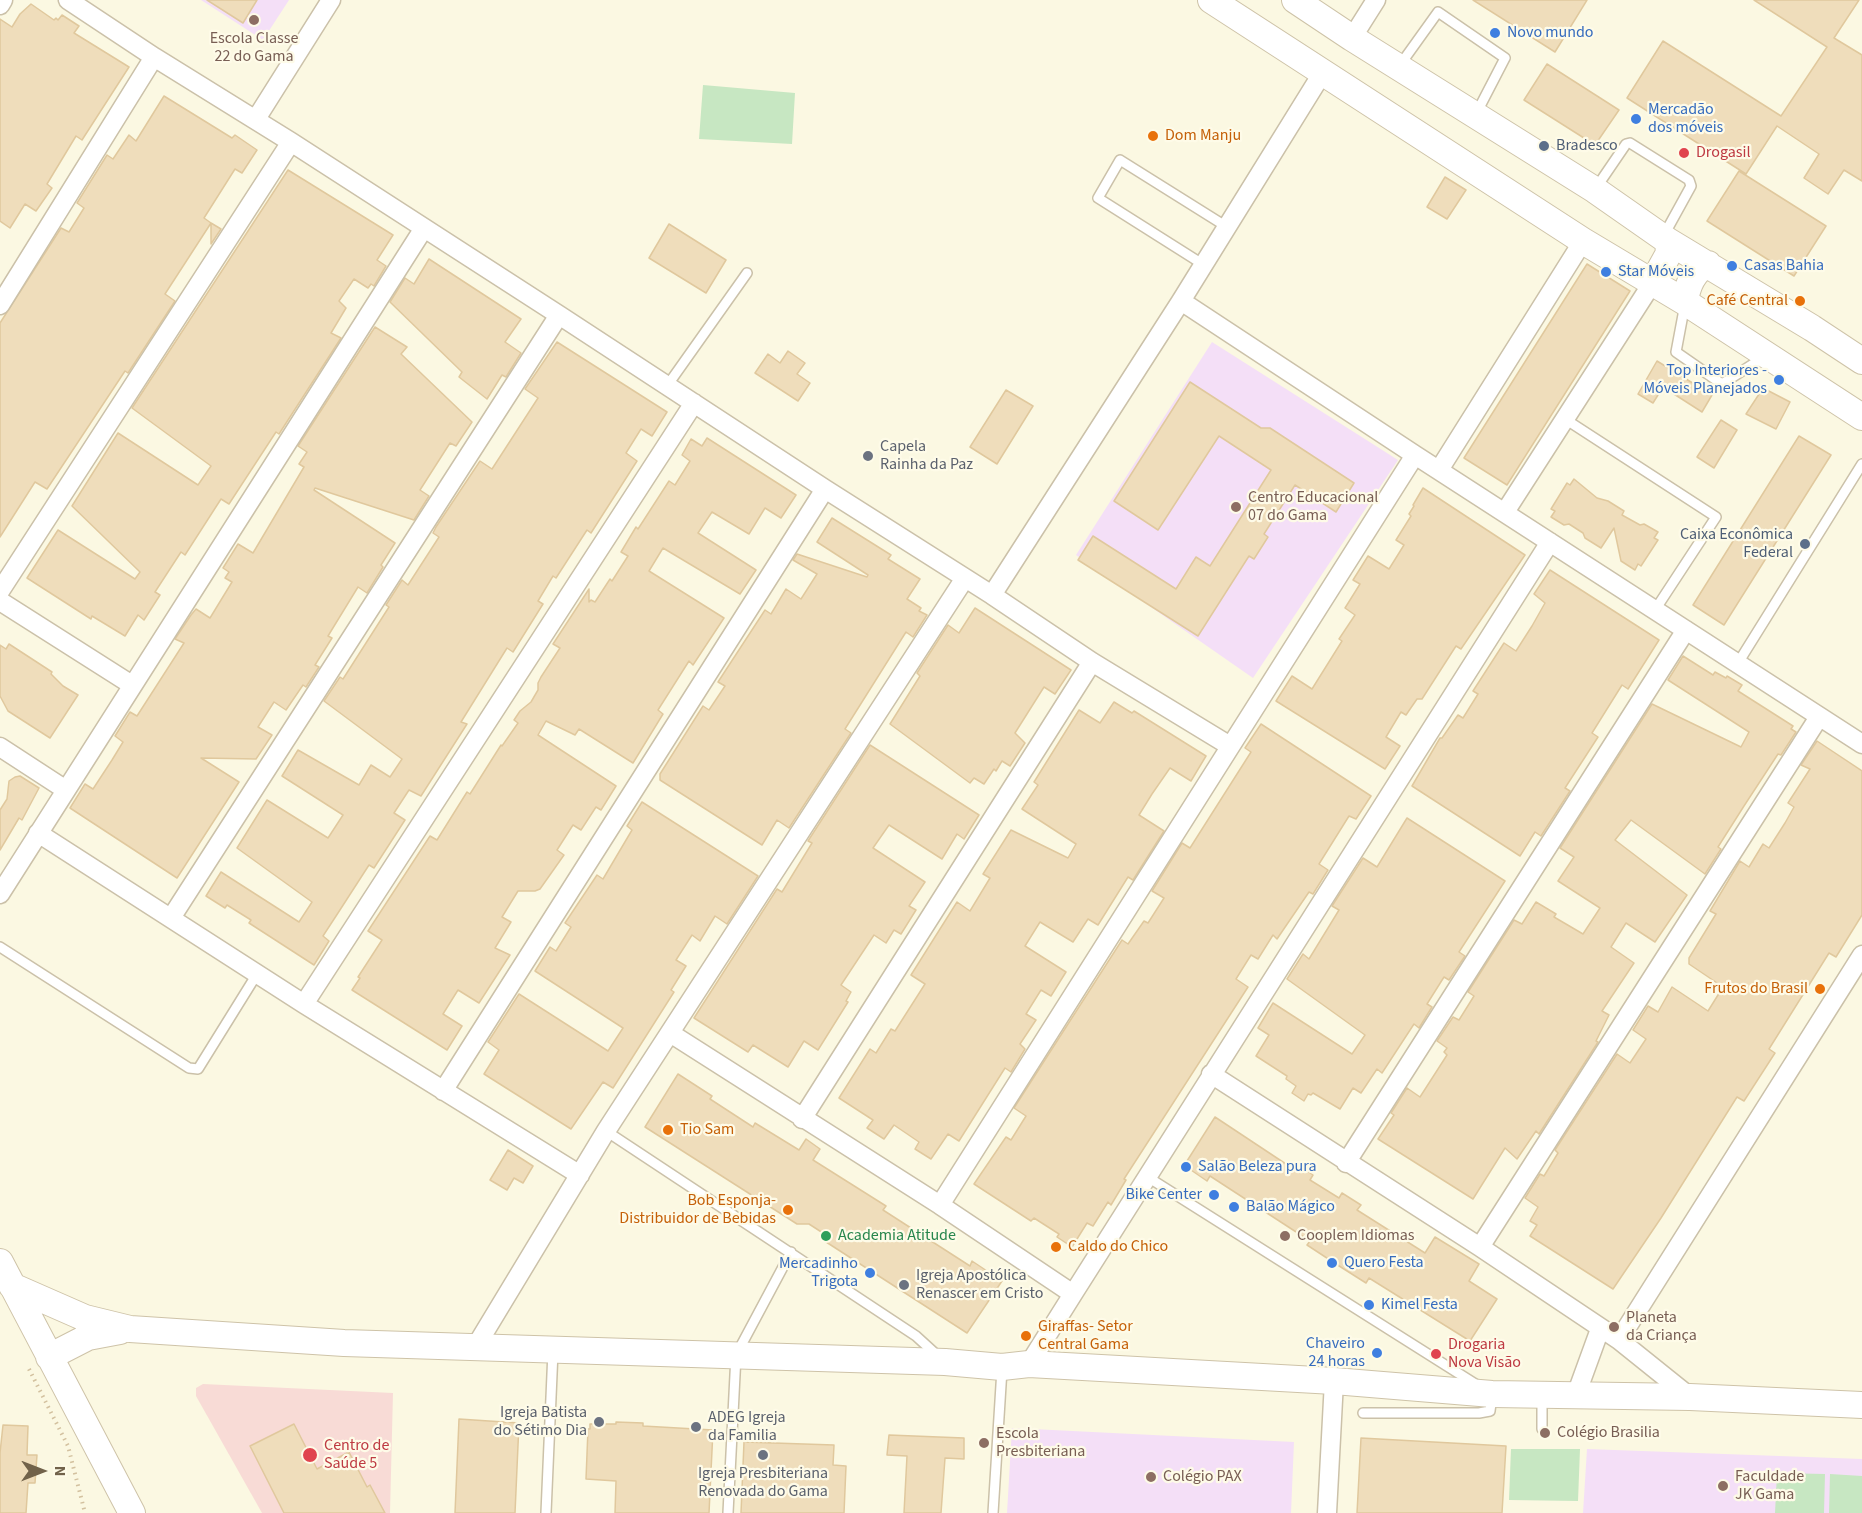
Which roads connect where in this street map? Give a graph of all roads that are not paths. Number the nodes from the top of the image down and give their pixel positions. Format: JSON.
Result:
{"nodes":[{"id":1,"x":3,"y":0,"type":"edge"},
{"id":2,"x":68,"y":0,"type":"edge"},
{"id":3,"x":331,"y":0,"type":"edge"},
{"id":4,"x":1211,"y":0,"type":"edge"},
{"id":5,"x":1296,"y":0,"type":"edge"},
{"id":6,"x":1376,"y":0,"type":"edge"},
{"id":7,"x":0,"y":5,"type":"edge"},
{"id":8,"x":1352,"y":38,"type":"junction"},
{"id":9,"x":154,"y":57,"type":"junction"},
{"id":10,"x":1399,"y":67,"type":"junction"},
{"id":11,"x":1323,"y":72,"type":"junction"},
{"id":12,"x":1476,"y":114,"type":"junction"},
{"id":13,"x":255,"y":119,"type":"junction"},
{"id":14,"x":291,"y":142,"type":"junction"},
{"id":15,"x":1595,"y":190,"type":"junction"},
{"id":16,"x":1227,"y":227,"type":"junction"},
{"id":17,"x":424,"y":228,"type":"junction"},
{"id":18,"x":1666,"y":238,"type":"junction"},
{"id":19,"x":1583,"y":241,"type":"junction"},
{"id":20,"x":1708,"y":264,"type":"junction"},
{"id":21,"x":1203,"y":265,"type":"junction"},
{"id":22,"x":747,"y":273,"type":"dead end"},
{"id":23,"x":1653,"y":282,"type":"junction"},
{"id":24,"x":1181,"y":301,"type":"junction"},
{"id":25,"x":1685,"y":302,"type":"junction"},
{"id":26,"x":0,"y":305,"type":"edge"},
{"id":27,"x":559,"y":315,"type":"junction"},
{"id":28,"x":1767,"y":356,"type":"junction"},
{"id":29,"x":1862,"y":361,"type":"edge"},
{"id":30,"x":667,"y":386,"type":"junction"},
{"id":31,"x":693,"y":403,"type":"junction"},
{"id":32,"x":1862,"y":417,"type":"edge"},
{"id":33,"x":1565,"y":419,"type":"junction"},
{"id":34,"x":1415,"y":455,"type":"junction"},
{"id":35,"x":1862,"y":464,"type":"edge"},
{"id":36,"x":1439,"y":470,"type":"junction"},
{"id":37,"x":825,"y":489,"type":"junction"},
{"id":38,"x":1505,"y":512,"type":"junction"},
{"id":39,"x":1550,"y":542,"type":"junction"},
{"id":40,"x":965,"y":578,"type":"junction"},
{"id":41,"x":0,"y":591,"type":"edge"},
{"id":42,"x":992,"y":595,"type":"junction"},
{"id":43,"x":0,"y":601,"type":"edge"},
{"id":44,"x":1655,"y":610,"type":"junction"},
{"id":45,"x":1686,"y":630,"type":"junction"},
{"id":46,"x":1092,"y":662,"type":"junction"},
{"id":47,"x":1738,"y":663,"type":"junction"},
{"id":48,"x":132,"y":685,"type":"junction"},
{"id":49,"x":1819,"y":717,"type":"junction"},
{"id":50,"x":1862,"y":744,"type":"edge"},
{"id":51,"x":1230,"y":746,"type":"junction"},
{"id":52,"x":0,"y":747,"type":"edge"},
{"id":53,"x":66,"y":790,"type":"junction"},
{"id":54,"x":38,"y":833,"type":"junction"},
{"id":55,"x":0,"y":894,"type":"edge"},
{"id":56,"x":171,"y":918,"type":"junction"},
{"id":57,"x":0,"y":947,"type":"edge"},
{"id":58,"x":1862,"y":955,"type":"edge"},
{"id":59,"x":257,"y":974,"type":"junction"},
{"id":60,"x":304,"y":1005,"type":"junction"},
{"id":61,"x":670,"y":1033,"type":"junction"},
{"id":62,"x":1211,"y":1074,"type":"junction"},
{"id":63,"x":443,"y":1091,"type":"junction"},
{"id":64,"x":802,"y":1119,"type":"junction"},
{"id":65,"x":606,"y":1131,"type":"junction"},
{"id":66,"x":1346,"y":1163,"type":"junction"},
{"id":67,"x":580,"y":1175,"type":"junction"},
{"id":68,"x":1146,"y":1176,"type":"junction"},
{"id":69,"x":940,"y":1205,"type":"junction"},
{"id":70,"x":1480,"y":1247,"type":"junction"},
{"id":71,"x":791,"y":1252,"type":"junction"},
{"id":72,"x":0,"y":1262,"type":"edge"},
{"id":73,"x":12,"y":1286,"type":"junction"},
{"id":74,"x":1073,"y":1294,"type":"junction"},
{"id":75,"x":129,"y":1329,"type":"junction"},
{"id":76,"x":1600,"y":1329,"type":"junction"},
{"id":77,"x":1619,"y":1340,"type":"junction"},
{"id":78,"x":476,"y":1346,"type":"junction"},
{"id":79,"x":553,"y":1349,"type":"junction"},
{"id":80,"x":736,"y":1355,"type":"junction"},
{"id":81,"x":38,"y":1360,"type":"junction"},
{"id":82,"x":945,"y":1362,"type":"junction"},
{"id":83,"x":1029,"y":1364,"type":"junction"},
{"id":84,"x":1002,"y":1367,"type":"junction"},
{"id":85,"x":1334,"y":1381,"type":"junction"},
{"id":86,"x":1491,"y":1394,"type":"junction"},
{"id":87,"x":1542,"y":1395,"type":"junction"},
{"id":88,"x":1576,"y":1395,"type":"junction"},
{"id":89,"x":1690,"y":1397,"type":"junction"},
{"id":90,"x":1862,"y":1405,"type":"edge"},
{"id":91,"x":1363,"y":1413,"type":"dead end"},
{"id":92,"x":1542,"y":1429,"type":"dead end"},
{"id":93,"x":132,"y":1513,"type":"edge"},
{"id":94,"x":546,"y":1513,"type":"edge"},
{"id":95,"x":728,"y":1513,"type":"edge"},
{"id":96,"x":993,"y":1513,"type":"edge"},
{"id":97,"x":1327,"y":1513,"type":"edge"}],
"edges":[{"from":1,"to":7,"type":"street"},
{"from":2,"to":9,"type":"street"},
{"from":3,"to":13,"type":"street"},
{"from":4,"to":11,"type":"street"},
{"from":5,"to":8,"type":"street"},
{"from":6,"to":8,"type":"street"},
{"from":8,"to":10,"type":"street"},
{"from":9,"to":13,"type":"street"},
{"from":9,"to":26,"type":"street"},
{"from":10,"to":12,"type":"street"},
{"from":10,"to":12,"type":"lane"},
{"from":11,"to":16,"type":"street"},
{"from":11,"to":19,"type":"street"},
{"from":12,"to":15,"type":"street"},
{"from":13,"to":14,"type":"street"},
{"from":14,"to":17,"type":"street"},
{"from":14,"to":41,"type":"street"},
{"from":15,"to":18,"type":"street"},
{"from":15,"to":18,"type":"lane"},
{"from":16,"to":21,"type":"street"},
{"from":16,"to":21,"type":"lane"},
{"from":17,"to":27,"type":"street"},
{"from":17,"to":48,"type":"street"},
{"from":18,"to":20,"type":"street"},
{"from":18,"to":23,"type":"street"},
{"from":19,"to":23,"type":"street"},
{"from":19,"to":36,"type":"street"},
{"from":20,"to":25,"type":"street"},
{"from":20,"to":29,"type":"street"},
{"from":21,"to":24,"type":"street"},
{"from":22,"to":30,"type":"lane"},
{"from":23,"to":25,"type":"street"},
{"from":23,"to":33,"type":"street"},
{"from":24,"to":34,"type":"street"},
{"from":24,"to":42,"type":"street"},
{"from":25,"to":28,"type":"street"},
{"from":25,"to":28,"type":"lane"},
{"from":27,"to":30,"type":"street"},
{"from":27,"to":56,"type":"street"},
{"from":28,"to":32,"type":"street"},
{"from":30,"to":31,"type":"street"},
{"from":31,"to":37,"type":"street"},
{"from":31,"to":60,"type":"street"},
{"from":33,"to":38,"type":"street"},
{"from":33,"to":44,"type":"lane"},
{"from":34,"to":36,"type":"street"},
{"from":34,"to":51,"type":"street"},
{"from":35,"to":47,"type":"lane"},
{"from":36,"to":38,"type":"street"},
{"from":37,"to":40,"type":"street"},
{"from":37,"to":63,"type":"street"},
{"from":38,"to":39,"type":"street"},
{"from":39,"to":44,"type":"street"},
{"from":39,"to":62,"type":"street"},
{"from":40,"to":42,"type":"street"},
{"from":40,"to":61,"type":"street"},
{"from":42,"to":46,"type":"street"},
{"from":43,"to":48,"type":"street"},
{"from":44,"to":45,"type":"street"},
{"from":45,"to":47,"type":"street"},
{"from":45,"to":66,"type":"street"},
{"from":46,"to":51,"type":"street"},
{"from":46,"to":64,"type":"street"},
{"from":47,"to":49,"type":"street"},
{"from":48,"to":53,"type":"street"},
{"from":49,"to":50,"type":"street"},
{"from":49,"to":70,"type":"street"},
{"from":51,"to":69,"type":"street"},
{"from":52,"to":53,"type":"street"},
{"from":53,"to":54,"type":"street"},
{"from":54,"to":55,"type":"street"},
{"from":54,"to":56,"type":"street"},
{"from":56,"to":59,"type":"street"},
{"from":57,"to":59,"type":"lane"},
{"from":58,"to":77,"type":"street"},
{"from":59,"to":60,"type":"street"},
{"from":60,"to":63,"type":"street"},
{"from":61,"to":64,"type":"street"},
{"from":61,"to":65,"type":"street"},
{"from":62,"to":66,"type":"street"},
{"from":62,"to":68,"type":"street"},
{"from":63,"to":67,"type":"street"},
{"from":64,"to":69,"type":"street"},
{"from":65,"to":67,"type":"street"},
{"from":65,"to":71,"type":"lane"},
{"from":66,"to":70,"type":"street"},
{"from":67,"to":78,"type":"street"},
{"from":68,"to":74,"type":"street"},
{"from":68,"to":86,"type":"lane"},
{"from":69,"to":74,"type":"street"},
{"from":70,"to":76,"type":"street"},
{"from":71,"to":80,"type":"lane"},
{"from":71,"to":82,"type":"lane"},
{"from":72,"to":73,"type":"street"},
{"from":73,"to":75,"type":"street"},
{"from":73,"to":81,"type":"street"},
{"from":74,"to":83,"type":"street"},
{"from":75,"to":78,"type":"street"},
{"from":75,"to":81,"type":"street"},
{"from":76,"to":77,"type":"street"},
{"from":76,"to":88,"type":"street"},
{"from":77,"to":89,"type":"street"},
{"from":78,"to":79,"type":"street"},
{"from":79,"to":80,"type":"street"},
{"from":79,"to":94,"type":"lane"},
{"from":80,"to":82,"type":"street"},
{"from":80,"to":95,"type":"lane"},
{"from":81,"to":93,"type":"street"},
{"from":82,"to":84,"type":"street"},
{"from":83,"to":84,"type":"street"},
{"from":83,"to":85,"type":"street"},
{"from":84,"to":96,"type":"lane"},
{"from":85,"to":86,"type":"street"},
{"from":85,"to":97,"type":"street"},
{"from":86,"to":87,"type":"street"},
{"from":86,"to":91,"type":"lane"},
{"from":87,"to":88,"type":"street"},
{"from":87,"to":92,"type":"lane"},
{"from":88,"to":89,"type":"street"},
{"from":89,"to":90,"type":"street"}]}
